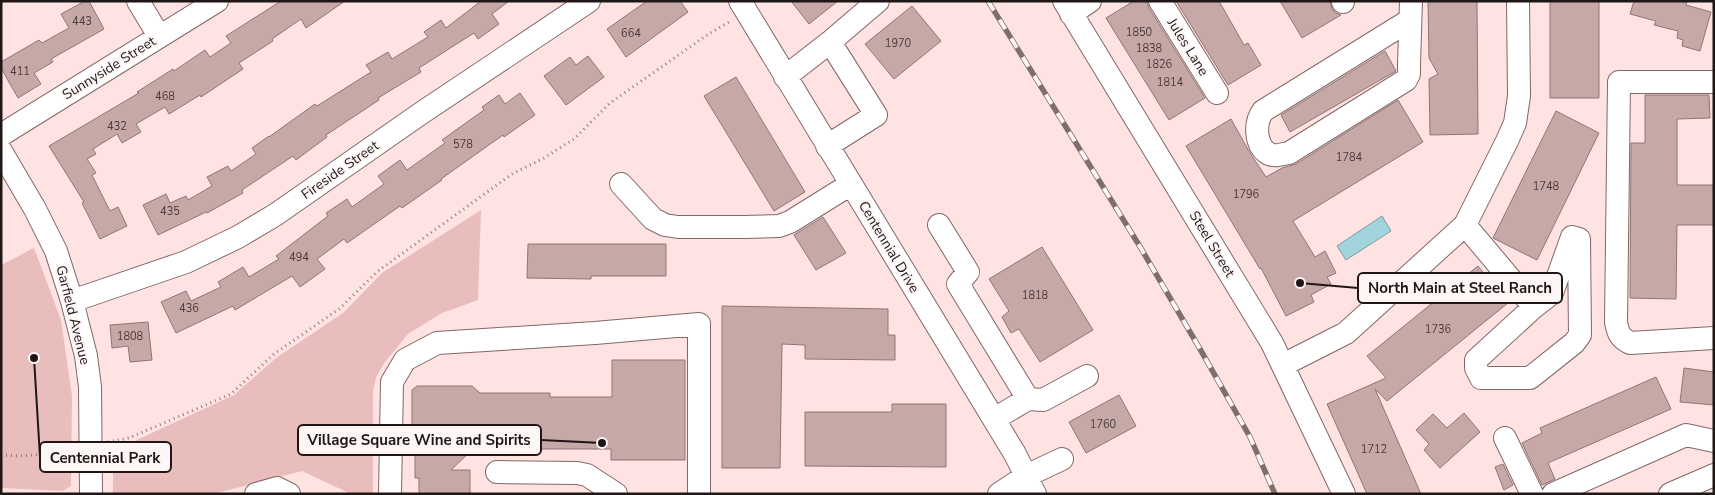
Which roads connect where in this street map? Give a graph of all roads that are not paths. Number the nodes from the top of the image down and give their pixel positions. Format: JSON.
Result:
{"nodes":[{"id":1,"x":138,"y":1,"type":"edge"},
{"id":2,"x":217,"y":1,"type":"edge"},
{"id":3,"x":589,"y":1,"type":"edge"},
{"id":4,"x":878,"y":1,"type":"edge"},
{"id":5,"x":1090,"y":1,"type":"edge"},
{"id":6,"x":1160,"y":1,"type":"edge"},
{"id":7,"x":1518,"y":1,"type":"edge"},
{"id":8,"x":743,"y":7,"type":"edge"},
{"id":9,"x":1068,"y":8,"type":"edge"},
{"id":10,"x":1410,"y":11,"type":"edge"},
{"id":11,"x":159,"y":36,"type":"junction"},
{"id":12,"x":830,"y":42,"type":"junction"},
{"id":13,"x":786,"y":77,"type":"junction"},
{"id":14,"x":1714,"y":82,"type":"edge"},
{"id":15,"x":1217,"y":93,"type":"dead end"},
{"id":16,"x":1,"y":135,"type":"edge"},
{"id":17,"x":827,"y":146,"type":"junction"},
{"id":18,"x":1,"y":151,"type":"edge"},
{"id":19,"x":621,"y":184,"type":"dead end"},
{"id":20,"x":851,"y":184,"type":"junction"},
{"id":21,"x":939,"y":225,"type":"dead end"},
{"id":22,"x":1465,"y":225,"type":"junction"},
{"id":23,"x":72,"y":301,"type":"junction"},
{"id":24,"x":1534,"y":307,"type":"junction"},
{"id":25,"x":1714,"y":338,"type":"edge"},
{"id":26,"x":1283,"y":365,"type":"junction"},
{"id":27,"x":1087,"y":376,"type":"dead end"},
{"id":28,"x":1028,"y":399,"type":"junction"},
{"id":29,"x":994,"y":420,"type":"junction"},
{"id":30,"x":1505,"y":438,"type":"dead end"},
{"id":31,"x":1714,"y":441,"type":"edge"},
{"id":32,"x":1062,"y":459,"type":"dead end"},
{"id":33,"x":497,"y":472,"type":"dead end"},
{"id":34,"x":1714,"y":475,"type":"edge"},
{"id":35,"x":1030,"y":485,"type":"edge"},
{"id":36,"x":91,"y":494,"type":"edge"},
{"id":37,"x":256,"y":494,"type":"edge"},
{"id":38,"x":289,"y":494,"type":"edge"},
{"id":39,"x":390,"y":494,"type":"edge"},
{"id":40,"x":616,"y":494,"type":"edge"},
{"id":41,"x":699,"y":494,"type":"edge"},
{"id":42,"x":999,"y":494,"type":"edge"},
{"id":43,"x":1344,"y":494,"type":"edge"},
{"id":44,"x":1532,"y":494,"type":"edge"},
{"id":45,"x":1553,"y":494,"type":"edge"},
{"id":46,"x":1670,"y":494,"type":"edge"}],
"edges":[{"from":1,"to":11,"type":"street"},
{"from":2,"to":11,"type":"street","name":"Sunnyside Street"},
{"from":3,"to":23,"type":"street","name":"Fireside Street"},
{"from":4,"to":12,"type":"street"},
{"from":5,"to":9,"type":"street"},
{"from":6,"to":15,"type":"street","name":"Jules Lane"},
{"from":7,"to":22,"type":"street"},
{"from":8,"to":13,"type":"street","name":"Centennial Drive"},
{"from":9,"to":26,"type":"street","name":"Steel Street"},
{"from":10,"to":10,"type":"street"},
{"from":11,"to":16,"type":"street","name":"Sunnyside Street"},
{"from":12,"to":13,"type":"street"},
{"from":12,"to":17,"type":"street"},
{"from":13,"to":17,"type":"street","name":"Centennial Drive"},
{"from":14,"to":25,"type":"street"},
{"from":17,"to":20,"type":"street","name":"Centennial Drive"},
{"from":18,"to":23,"type":"street","name":"Garfield Avenue"},
{"from":19,"to":20,"type":"street"},
{"from":20,"to":29,"type":"street","name":"Centennial Drive"},
{"from":21,"to":28,"type":"street"},
{"from":22,"to":24,"type":"street"},
{"from":22,"to":26,"type":"street"},
{"from":23,"to":36,"type":"street","name":"Garfield Avenue"},
{"from":24,"to":24,"type":"street"},
{"from":26,"to":43,"type":"street","name":"Steel Street"},
{"from":27,"to":28,"type":"street"},
{"from":28,"to":29,"type":"street"},
{"from":29,"to":35,"type":"street","name":"Centennial Drive"},
{"from":30,"to":44,"type":"street"},
{"from":31,"to":45,"type":"street"},
{"from":32,"to":35,"type":"street"},
{"from":33,"to":40,"type":"street"},
{"from":34,"to":46,"type":"street"},
{"from":35,"to":42,"type":"street"},
{"from":37,"to":38,"type":"street"},
{"from":39,"to":41,"type":"street"}]}
